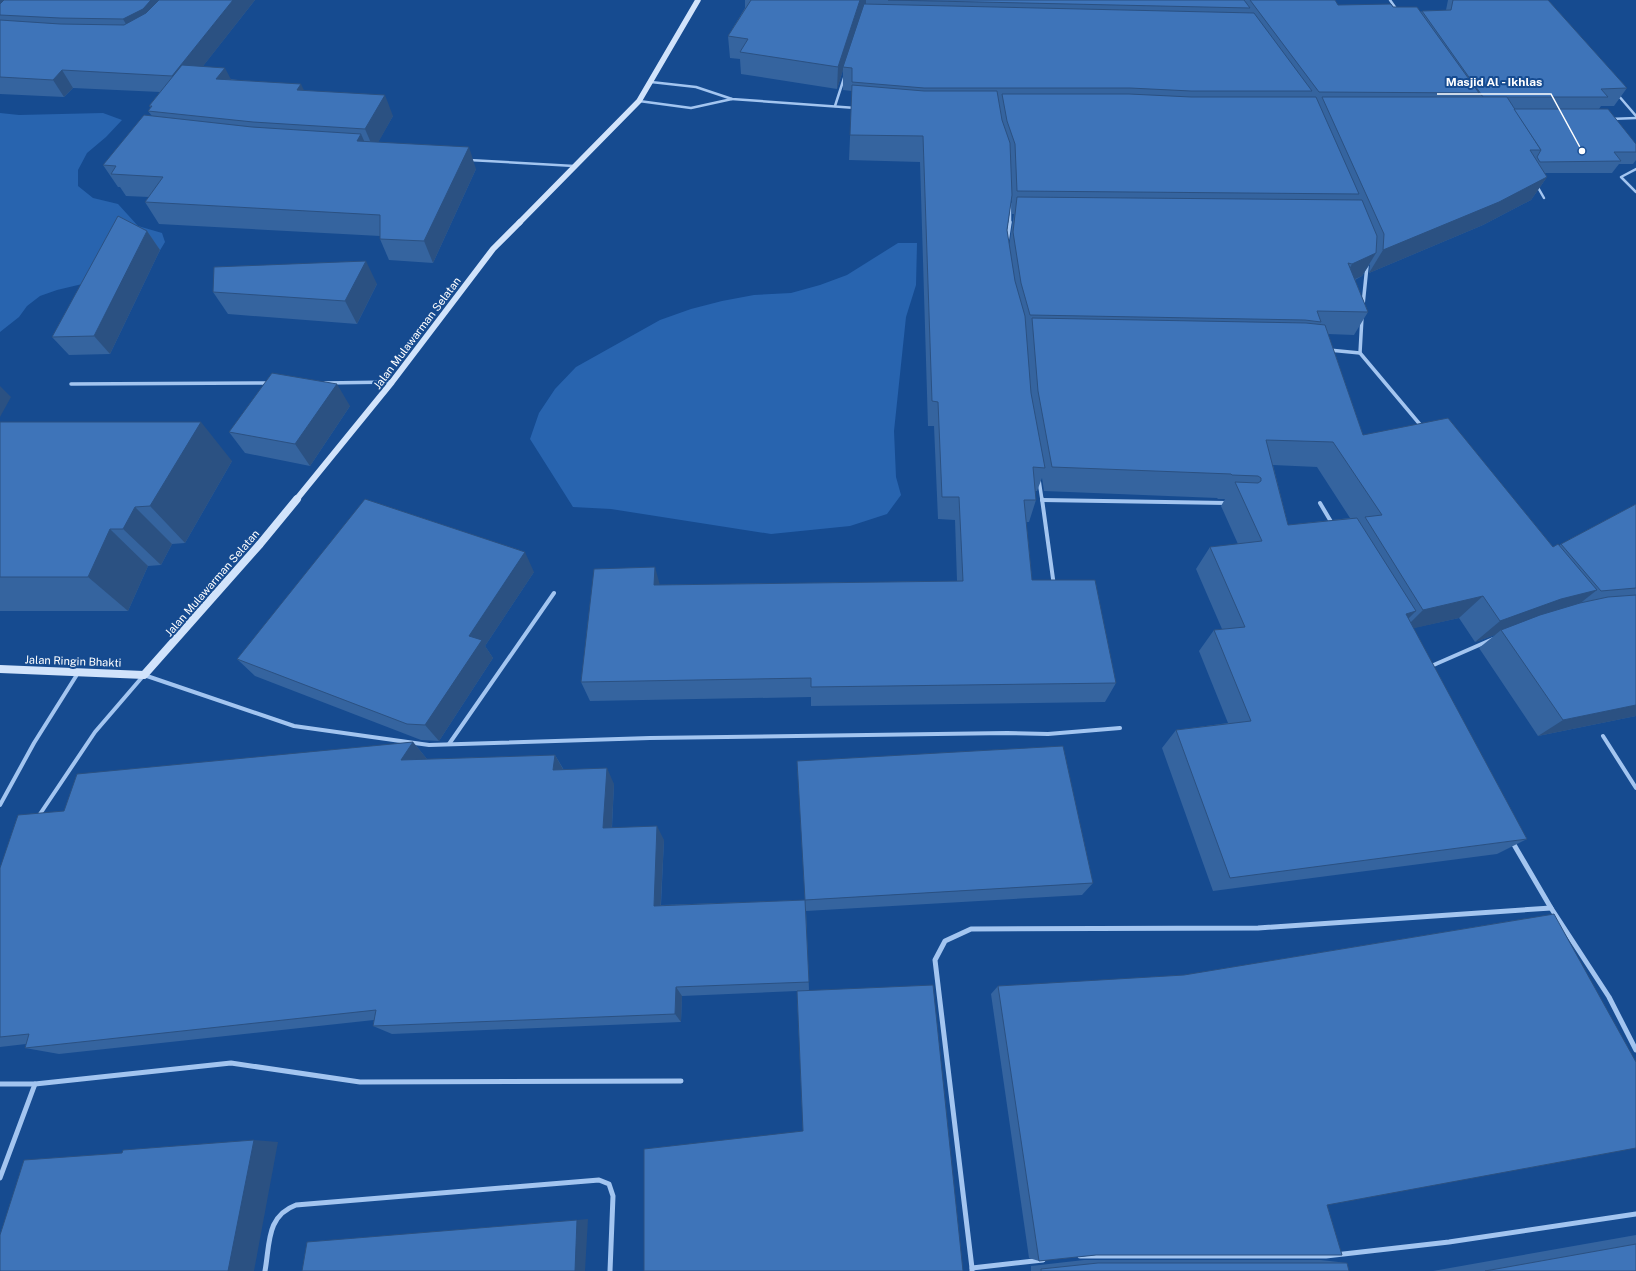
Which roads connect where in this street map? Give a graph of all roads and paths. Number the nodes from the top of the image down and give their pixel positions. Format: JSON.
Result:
{"nodes":[{"id":1,"x":698,"y":0,"type":"edge"},
{"id":2,"x":1390,"y":0,"type":"edge"},
{"id":3,"x":1399,"y":13,"type":"edge"},
{"id":4,"x":847,"y":69,"type":"edge"},
{"id":5,"x":651,"y":82,"type":"junction"},
{"id":6,"x":1616,"y":93,"type":"edge"},
{"id":7,"x":732,"y":99,"type":"junction"},
{"id":8,"x":639,"y":101,"type":"junction"},
{"id":9,"x":835,"y":106,"type":"junction"},
{"id":10,"x":859,"y":108,"type":"edge"},
{"id":11,"x":1636,"y":117,"type":"edge"},
{"id":12,"x":1604,"y":119,"type":"edge"},
{"id":13,"x":465,"y":160,"type":"edge"},
{"id":14,"x":574,"y":166,"type":"junction"},
{"id":15,"x":1636,"y":169,"type":"edge"},
{"id":16,"x":1532,"y":178,"type":"edge"},
{"id":17,"x":1636,"y":192,"type":"edge"},
{"id":18,"x":1009,"y":196,"type":"edge"},
{"id":19,"x":1544,"y":198,"type":"edge"},
{"id":20,"x":1006,"y":248,"type":"edge"},
{"id":21,"x":1367,"y":258,"type":"edge"},
{"id":22,"x":1322,"y":349,"type":"edge"},
{"id":23,"x":1360,"y":352,"type":"junction"},
{"id":24,"x":322,"y":382,"type":"edge"},
{"id":25,"x":392,"y":382,"type":"junction"},
{"id":26,"x":275,"y":383,"type":"edge"},
{"id":27,"x":71,"y":384,"type":"dead end"},
{"id":28,"x":1427,"y":433,"type":"edge"},
{"id":29,"x":1038,"y":473,"type":"edge"},
{"id":30,"x":1042,"y":500,"type":"junction"},
{"id":31,"x":1235,"y":503,"type":"dead end"},
{"id":32,"x":1320,"y":504,"type":"dead end"},
{"id":33,"x":1336,"y":530,"type":"edge"},
{"id":34,"x":1054,"y":588,"type":"edge"},
{"id":35,"x":554,"y":593,"type":"dead end"},
{"id":36,"x":1499,"y":636,"type":"edge"},
{"id":37,"x":0,"y":669,"type":"edge"},
{"id":38,"x":1421,"y":670,"type":"edge"},
{"id":39,"x":79,"y":672,"type":"junction"},
{"id":40,"x":144,"y":675,"type":"junction"},
{"id":41,"x":1120,"y":728,"type":"dead end"},
{"id":42,"x":1603,"y":736,"type":"dead end"},
{"id":43,"x":449,"y":744,"type":"junction"},
{"id":44,"x":1636,"y":788,"type":"edge"},
{"id":45,"x":0,"y":805,"type":"edge"},
{"id":46,"x":35,"y":822,"type":"edge"},
{"id":47,"x":1509,"y":836,"type":"edge"},
{"id":48,"x":1551,"y":908,"type":"junction"},
{"id":49,"x":1636,"y":1050,"type":"edge"},
{"id":50,"x":681,"y":1081,"type":"dead end"},
{"id":51,"x":0,"y":1084,"type":"edge"},
{"id":52,"x":35,"y":1084,"type":"junction"},
{"id":53,"x":0,"y":1178,"type":"edge"},
{"id":54,"x":1636,"y":1214,"type":"edge"},
{"id":55,"x":1076,"y":1257,"type":"edge"},
{"id":56,"x":1046,"y":1260,"type":"edge"},
{"id":57,"x":972,"y":1269,"type":"edge"},
{"id":58,"x":265,"y":1271,"type":"edge"},
{"id":59,"x":610,"y":1271,"type":"edge"}],
"edges":[{"from":1,"to":5,"type":"street","name":"Jalan Mulawarman Selatan"},
{"from":2,"to":3,"type":"street"},
{"from":4,"to":9,"type":"street"},
{"from":5,"to":7,"type":"street"},
{"from":5,"to":8,"type":"street","name":"Jalan Mulawarman Selatan"},
{"from":6,"to":11,"type":"street"},
{"from":7,"to":8,"type":"street"},
{"from":7,"to":9,"type":"street"},
{"from":8,"to":14,"type":"street","name":"Jalan Mulawarman Selatan"},
{"from":9,"to":10,"type":"street"},
{"from":11,"to":12,"type":"street"},
{"from":13,"to":14,"type":"street"},
{"from":14,"to":25,"type":"street","name":"Jalan Mulawarman Selatan"},
{"from":15,"to":17,"type":"street"},
{"from":16,"to":19,"type":"street"},
{"from":18,"to":20,"type":"street"},
{"from":21,"to":23,"type":"street"},
{"from":22,"to":23,"type":"street"},
{"from":23,"to":28,"type":"street"},
{"from":24,"to":25,"type":"street"},
{"from":25,"to":40,"type":"street","name":"Jalan Mulawarman Selatan"},
{"from":26,"to":27,"type":"street"},
{"from":29,"to":30,"type":"street"},
{"from":30,"to":31,"type":"street"},
{"from":30,"to":34,"type":"street"},
{"from":32,"to":33,"type":"street"},
{"from":35,"to":43,"type":"street"},
{"from":36,"to":38,"type":"street"},
{"from":37,"to":39,"type":"street","name":"Jalan Ringin Bhakti"},
{"from":39,"to":40,"type":"street","name":"Jalan Ringin Bhakti"},
{"from":39,"to":45,"type":"street"},
{"from":40,"to":43,"type":"street"},
{"from":40,"to":46,"type":"street"},
{"from":41,"to":43,"type":"street"},
{"from":42,"to":44,"type":"street"},
{"from":47,"to":48,"type":"street"},
{"from":48,"to":49,"type":"street"},
{"from":48,"to":57,"type":"street"},
{"from":50,"to":52,"type":"street"},
{"from":51,"to":52,"type":"street"},
{"from":52,"to":53,"type":"street"},
{"from":54,"to":55,"type":"street"},
{"from":56,"to":57,"type":"street"},
{"from":58,"to":59,"type":"street"}]}
